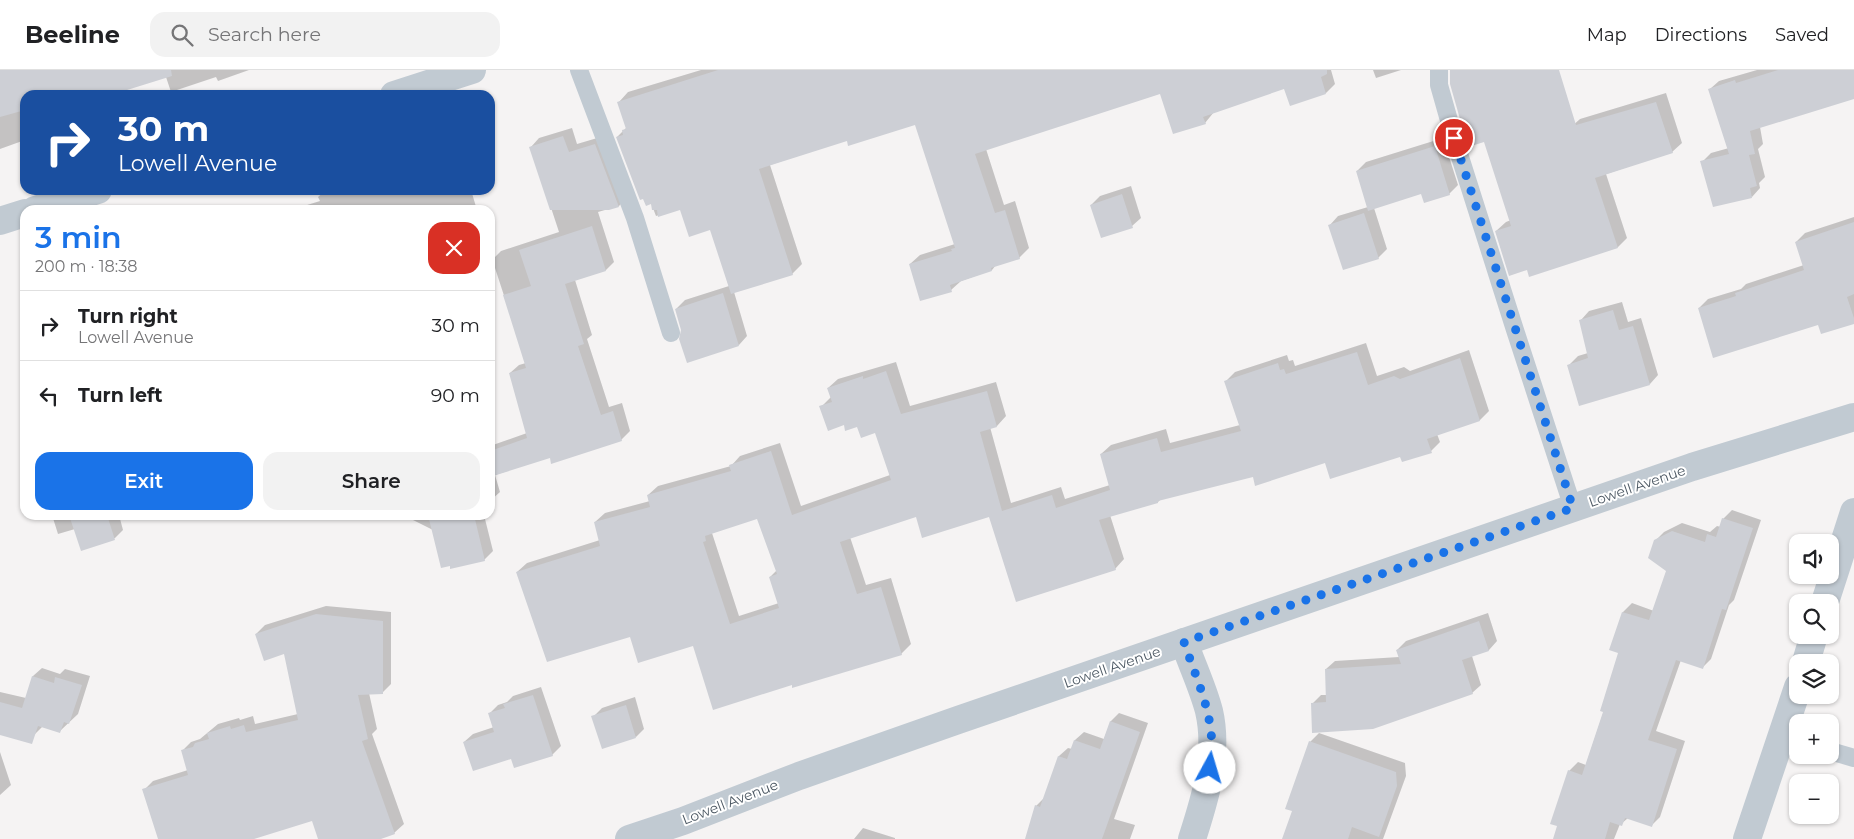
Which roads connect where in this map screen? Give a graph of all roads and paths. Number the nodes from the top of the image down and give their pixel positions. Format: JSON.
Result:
{"nodes":[{"id":1,"x":472,"y":70,"type":"edge"},
{"id":2,"x":579,"y":70,"type":"edge"},
{"id":3,"x":1439,"y":70,"type":"edge"},
{"id":4,"x":410,"y":90,"type":"edge"},
{"id":5,"x":82,"y":195,"type":"edge"},
{"id":6,"x":51,"y":205,"type":"edge"},
{"id":7,"x":20,"y":215,"type":"edge"},
{"id":8,"x":0,"y":221,"type":"edge"},
{"id":9,"x":671,"y":333,"type":"dead end"},
{"id":10,"x":1854,"y":418,"type":"edge"},
{"id":11,"x":1573,"y":508,"type":"junction"},
{"id":12,"x":1854,"y":512,"type":"edge"},
{"id":13,"x":1828,"y":594,"type":"edge"},
{"id":14,"x":1184,"y":642,"type":"junction"},
{"id":15,"x":1789,"y":740,"type":"edge"},
{"id":16,"x":1839,"y":754,"type":"edge"},
{"id":17,"x":1854,"y":758,"type":"edge"},
{"id":18,"x":629,"y":839,"type":"edge"},
{"id":19,"x":1192,"y":839,"type":"edge"},
{"id":20,"x":1747,"y":839,"type":"edge"}],
"edges":[{"from":1,"to":4,"type":"street"},
{"from":2,"to":9,"type":"lane"},
{"from":3,"to":11,"type":"lane"},
{"from":5,"to":6,"type":"street"},
{"from":7,"to":8,"type":"street"},
{"from":10,"to":11,"type":"street","name":"Lowell Avenue"},
{"from":11,"to":14,"type":"street","name":"Lowell Avenue"},
{"from":12,"to":13,"type":"street"},
{"from":14,"to":18,"type":"street","name":"Lowell Avenue"},
{"from":14,"to":19,"type":"street"},
{"from":15,"to":20,"type":"street"},
{"from":16,"to":17,"type":"lane"}]}
